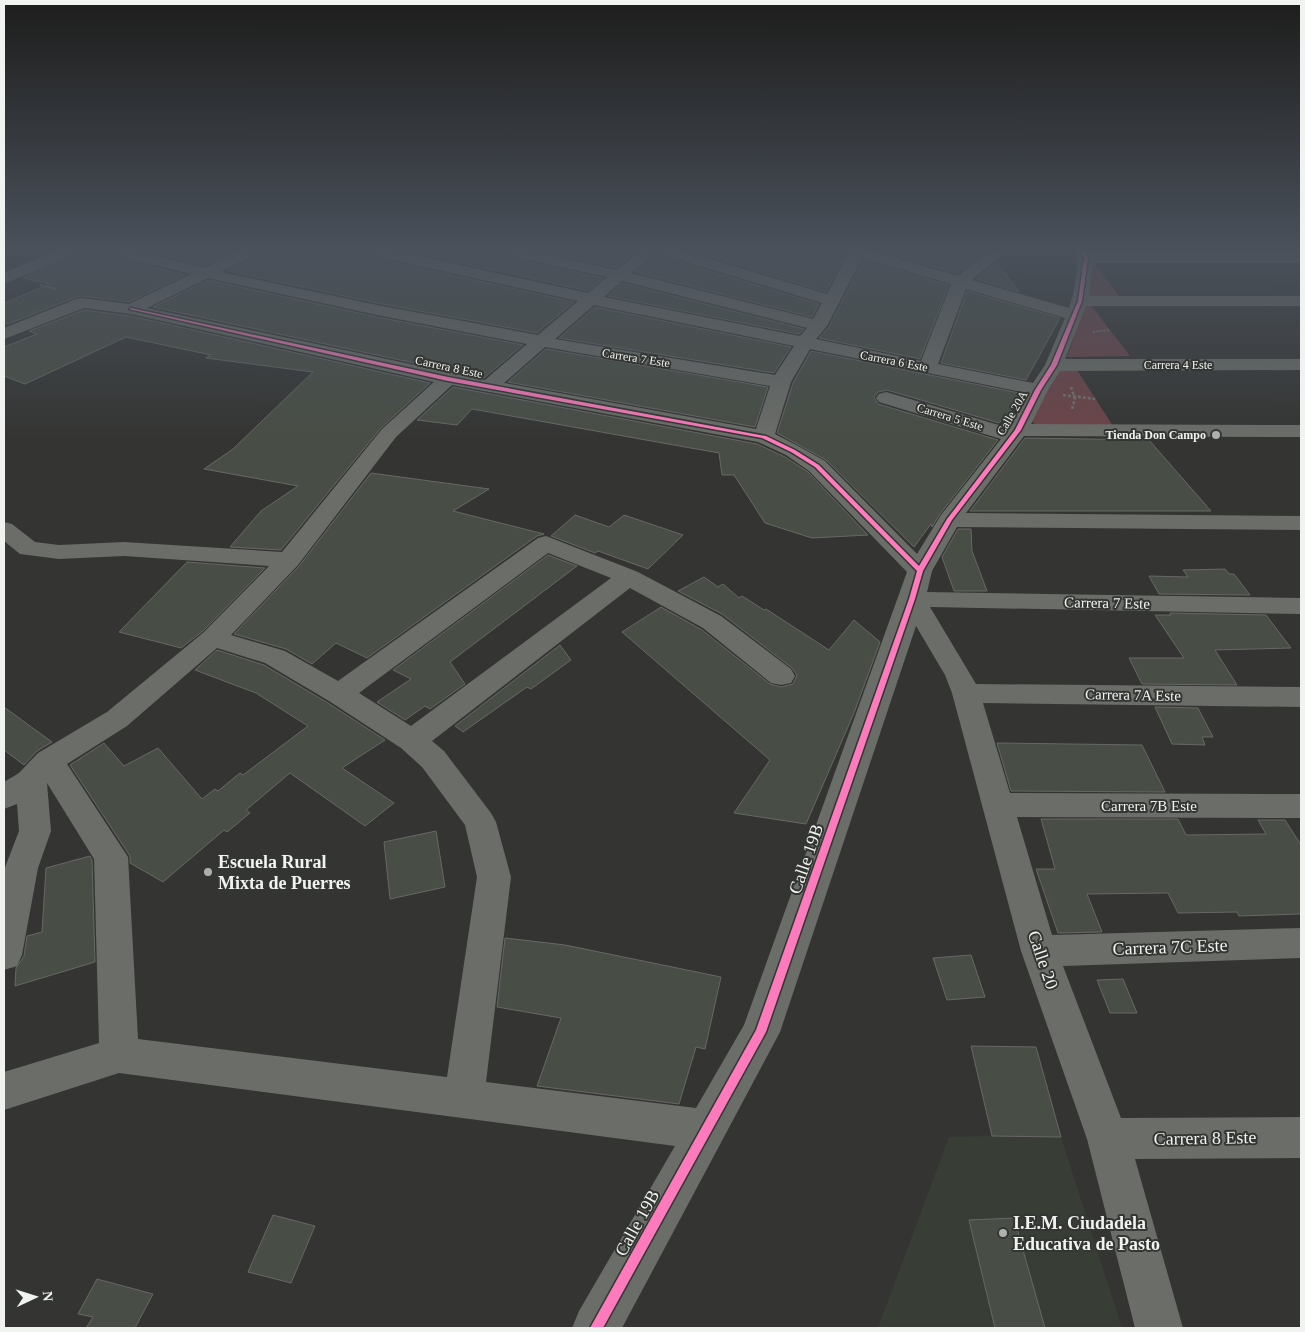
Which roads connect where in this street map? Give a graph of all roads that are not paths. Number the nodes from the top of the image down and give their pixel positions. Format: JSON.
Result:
{"nodes":[{"id":1,"x":59,"y":312,"type":"edge"},
{"id":2,"x":145,"y":312,"type":"edge"},
{"id":3,"x":390,"y":312,"type":"edge"},
{"id":4,"x":576,"y":312,"type":"edge"},
{"id":5,"x":655,"y":312,"type":"edge"},
{"id":6,"x":764,"y":312,"type":"edge"},
{"id":7,"x":826,"y":312,"type":"edge"},
{"id":8,"x":948,"y":312,"type":"edge"},
{"id":9,"x":1074,"y":312,"type":"edge"},
{"id":10,"x":818,"y":326,"type":"junction"},
{"id":11,"x":4,"y":334,"type":"edge"},
{"id":12,"x":541,"y":342,"type":"junction"},
{"id":13,"x":804,"y":343,"type":"junction"},
{"id":14,"x":1054,"y":365,"type":"junction"},
{"id":15,"x":1301,"y":365,"type":"edge"},
{"id":16,"x":927,"y":368,"type":"junction"},
{"id":17,"x":448,"y":379,"type":"junction"},
{"id":18,"x":781,"y":382,"type":"junction"},
{"id":19,"x":488,"y":387,"type":"junction"},
{"id":20,"x":1038,"y":390,"type":"junction"},
{"id":21,"x":886,"y":398,"type":"dead end"},
{"id":22,"x":1291,"y":431,"type":"edge"},
{"id":23,"x":1016,"y":433,"type":"junction"},
{"id":24,"x":764,"y":437,"type":"junction"},
{"id":25,"x":1301,"y":453,"type":"edge"},
{"id":26,"x":949,"y":520,"type":"junction"},
{"id":27,"x":1301,"y":523,"type":"edge"},
{"id":28,"x":4,"y":529,"type":"edge"},
{"id":29,"x":289,"y":560,"type":"junction"},
{"id":30,"x":629,"y":577,"type":"junction"},
{"id":31,"x":916,"y":585,"type":"junction"},
{"id":32,"x":1301,"y":606,"type":"edge"},
{"id":33,"x":213,"y":638,"type":"junction"},
{"id":34,"x":781,"y":676,"type":"dead end"},
{"id":35,"x":966,"y":693,"type":"junction"},
{"id":36,"x":339,"y":694,"type":"junction"},
{"id":37,"x":1301,"y":697,"type":"edge"},
{"id":38,"x":412,"y":741,"type":"junction"},
{"id":39,"x":21,"y":780,"type":"edge"},
{"id":40,"x":997,"y":805,"type":"junction"},
{"id":41,"x":1301,"y":806,"type":"edge"},
{"id":42,"x":1301,"y":943,"type":"edge"},
{"id":43,"x":1039,"y":951,"type":"junction"},
{"id":44,"x":4,"y":955,"type":"edge"},
{"id":45,"x":119,"y":1055,"type":"junction"},
{"id":46,"x":4,"y":1091,"type":"edge"},
{"id":47,"x":464,"y":1099,"type":"junction"},
{"id":48,"x":706,"y":1130,"type":"junction"},
{"id":49,"x":1301,"y":1137,"type":"edge"},
{"id":50,"x":1108,"y":1139,"type":"junction"},
{"id":51,"x":596,"y":1328,"type":"edge"},
{"id":52,"x":1159,"y":1328,"type":"edge"}],
"edges":[{"from":1,"to":11,"type":"street","name":"Carrera 8 Este"},
{"from":2,"to":17,"type":"street","name":"Carrera 8 Este"},
{"from":3,"to":12,"type":"street","name":"Carrera 7 Este"},
{"from":4,"to":12,"type":"street"},
{"from":5,"to":13,"type":"street","name":"Carrera 6 Este"},
{"from":6,"to":10,"type":"street"},
{"from":7,"to":10,"type":"street"},
{"from":8,"to":16,"type":"street"},
{"from":9,"to":14,"type":"street","name":"Calle 20A"},
{"from":10,"to":13,"type":"street"},
{"from":12,"to":18,"type":"street","name":"Carrera 7 Este"},
{"from":12,"to":19,"type":"street"},
{"from":13,"to":16,"type":"street","name":"Carrera 6 Este"},
{"from":13,"to":18,"type":"street"},
{"from":14,"to":15,"type":"street","name":"Carrera 4 Este"},
{"from":14,"to":20,"type":"street","name":"Calle 20A"},
{"from":16,"to":20,"type":"street","name":"Carrera 6 Este"},
{"from":17,"to":19,"type":"street","name":"Carrera 8 Este"},
{"from":17,"to":29,"type":"street"},
{"from":18,"to":24,"type":"street"},
{"from":19,"to":24,"type":"street","name":"Carrera 8 Este"},
{"from":20,"to":23,"type":"street","name":"Calle 20A"},
{"from":21,"to":23,"type":"street","name":"Carrera 5 Este"},
{"from":22,"to":23,"type":"street","name":"Carrera 5 Este"},
{"from":22,"to":25,"type":"street"},
{"from":23,"to":26,"type":"street","name":"Calle 20A"},
{"from":24,"to":31,"type":"street"},
{"from":26,"to":27,"type":"street"},
{"from":26,"to":31,"type":"street","name":"Calle 20A"},
{"from":28,"to":29,"type":"street"},
{"from":29,"to":33,"type":"street"},
{"from":30,"to":34,"type":"street"},
{"from":30,"to":36,"type":"street"},
{"from":30,"to":38,"type":"street"},
{"from":31,"to":32,"type":"street","name":"Carrera 7 Este"},
{"from":31,"to":35,"type":"street","name":"Calle 20"},
{"from":31,"to":48,"type":"street","name":"Calle 19B"},
{"from":33,"to":36,"type":"street"},
{"from":33,"to":39,"type":"street"},
{"from":35,"to":37,"type":"street","name":"Carrera 7A Este"},
{"from":35,"to":40,"type":"street","name":"Calle 20"},
{"from":36,"to":38,"type":"street"},
{"from":38,"to":47,"type":"street"},
{"from":39,"to":44,"type":"street"},
{"from":39,"to":45,"type":"street"},
{"from":40,"to":41,"type":"street","name":"Carrera 7B Este"},
{"from":40,"to":43,"type":"street","name":"Calle 20"},
{"from":42,"to":43,"type":"street","name":"Carrera 7C Este"},
{"from":43,"to":50,"type":"street","name":"Calle 20"},
{"from":45,"to":46,"type":"street"},
{"from":45,"to":47,"type":"street"},
{"from":47,"to":48,"type":"street"},
{"from":48,"to":51,"type":"street","name":"Calle 19B"},
{"from":49,"to":50,"type":"street","name":"Carrera 8 Este"},
{"from":50,"to":52,"type":"street","name":"Calle 20"}]}
